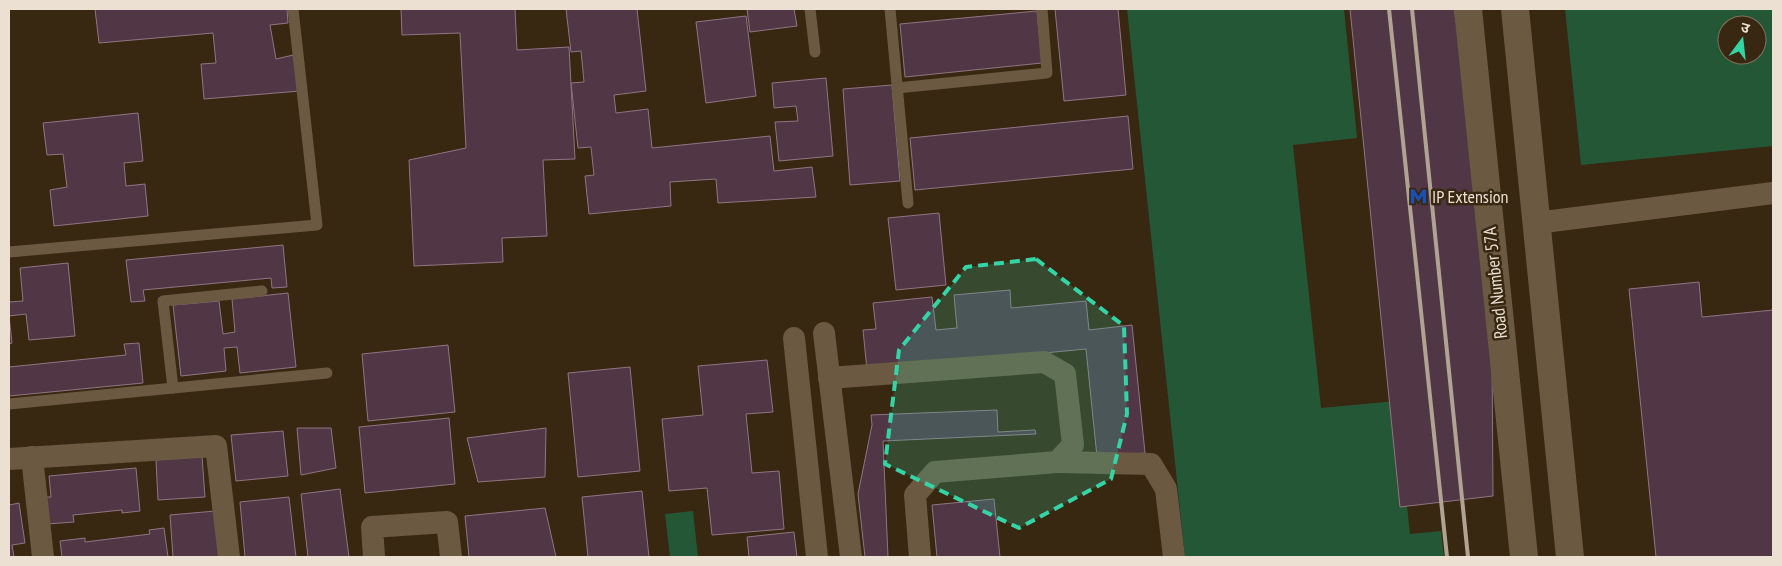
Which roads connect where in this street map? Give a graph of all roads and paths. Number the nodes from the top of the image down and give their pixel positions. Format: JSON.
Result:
{"nodes":[{"id":1,"x":293,"y":9,"type":"edge"},
{"id":2,"x":810,"y":9,"type":"edge"},
{"id":3,"x":890,"y":9,"type":"edge"},
{"id":4,"x":1042,"y":9,"type":"edge"},
{"id":5,"x":1468,"y":9,"type":"edge"},
{"id":6,"x":1515,"y":9,"type":"edge"},
{"id":7,"x":815,"y":52,"type":"dead end"},
{"id":8,"x":897,"y":88,"type":"junction"},
{"id":9,"x":1773,"y":193,"type":"edge"},
{"id":10,"x":908,"y":203,"type":"dead end"},
{"id":11,"x":1536,"y":222,"type":"junction"},
{"id":12,"x":9,"y":252,"type":"edge"},
{"id":13,"x":262,"y":291,"type":"dead end"},
{"id":14,"x":824,"y":333,"type":"dead end"},
{"id":15,"x":794,"y":338,"type":"dead end"},
{"id":16,"x":327,"y":373,"type":"dead end"},
{"id":17,"x":829,"y":378,"type":"junction"},
{"id":18,"x":173,"y":388,"type":"junction"},
{"id":19,"x":9,"y":404,"type":"edge"},
{"id":20,"x":32,"y":457,"type":"junction"},
{"id":21,"x":9,"y":459,"type":"edge"},
{"id":22,"x":1057,"y":462,"type":"junction"},
{"id":23,"x":43,"y":557,"type":"edge"},
{"id":24,"x":229,"y":557,"type":"edge"},
{"id":25,"x":374,"y":557,"type":"edge"},
{"id":26,"x":451,"y":557,"type":"edge"},
{"id":27,"x":817,"y":557,"type":"edge"},
{"id":28,"x":851,"y":557,"type":"edge"},
{"id":29,"x":920,"y":557,"type":"edge"},
{"id":30,"x":1174,"y":557,"type":"edge"},
{"id":31,"x":1524,"y":557,"type":"edge"},
{"id":32,"x":1570,"y":557,"type":"edge"}],
"edges":[{"from":1,"to":12,"type":"lane"},
{"from":2,"to":7,"type":"lane"},
{"from":3,"to":8,"type":"lane"},
{"from":4,"to":8,"type":"lane"},
{"from":5,"to":31,"type":"street","name":"Road Number 57A"},
{"from":6,"to":11,"type":"street"},
{"from":8,"to":10,"type":"lane"},
{"from":9,"to":11,"type":"street"},
{"from":11,"to":32,"type":"street"},
{"from":13,"to":18,"type":"lane"},
{"from":14,"to":17,"type":"street"},
{"from":15,"to":27,"type":"street"},
{"from":16,"to":18,"type":"lane"},
{"from":17,"to":22,"type":"street"},
{"from":17,"to":28,"type":"street"},
{"from":18,"to":19,"type":"lane"},
{"from":20,"to":21,"type":"street"},
{"from":20,"to":23,"type":"street"},
{"from":20,"to":24,"type":"street"},
{"from":22,"to":29,"type":"street"},
{"from":22,"to":30,"type":"street"},
{"from":25,"to":26,"type":"street"}]}
